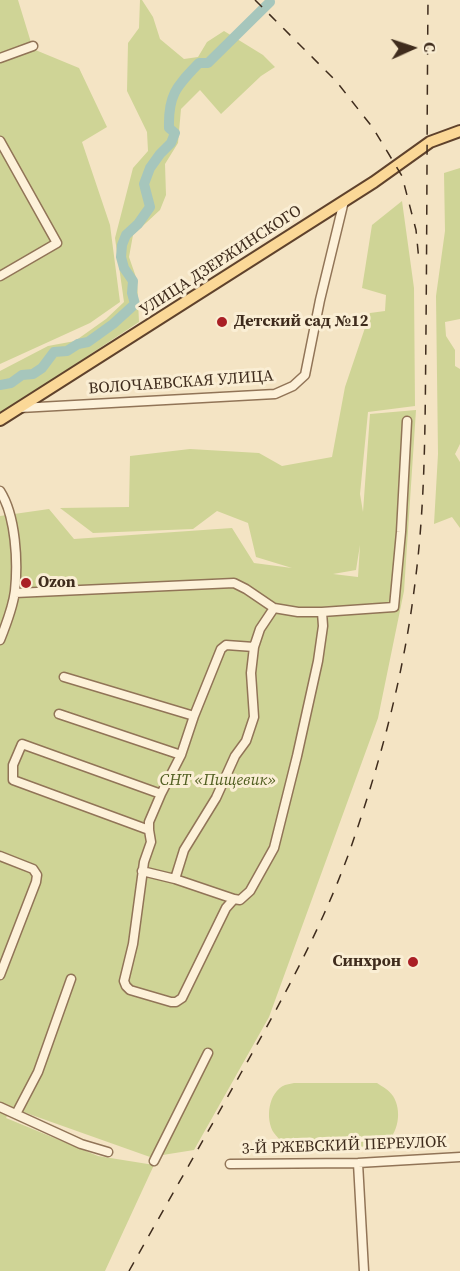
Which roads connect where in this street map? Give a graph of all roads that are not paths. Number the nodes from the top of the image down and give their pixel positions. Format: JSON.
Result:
{"nodes":[{"id":1,"x":33,"y":46,"type":"dead end"},
{"id":2,"x":0,"y":58,"type":"edge"},
{"id":3,"x":460,"y":130,"type":"edge"},
{"id":4,"x":0,"y":141,"type":"edge"},
{"id":5,"x":344,"y":201,"type":"junction"},
{"id":6,"x":0,"y":276,"type":"edge"},
{"id":7,"x":20,"y":408,"type":"junction"},
{"id":8,"x":0,"y":420,"type":"edge"},
{"id":9,"x":407,"y":422,"type":"dead end"},
{"id":10,"x":0,"y":491,"type":"edge"},
{"id":11,"x":15,"y":593,"type":"junction"},
{"id":12,"x":274,"y":608,"type":"junction"},
{"id":13,"x":322,"y":612,"type":"junction"},
{"id":14,"x":2,"y":631,"type":"edge"},
{"id":15,"x":0,"y":640,"type":"edge"},
{"id":16,"x":254,"y":647,"type":"junction"},
{"id":17,"x":64,"y":677,"type":"dead end"},
{"id":18,"x":58,"y":714,"type":"dead end"},
{"id":19,"x":194,"y":716,"type":"junction"},
{"id":20,"x":181,"y":755,"type":"junction"},
{"id":21,"x":160,"y":794,"type":"junction"},
{"id":22,"x":149,"y":830,"type":"junction"},
{"id":23,"x":0,"y":856,"type":"edge"},
{"id":24,"x":142,"y":871,"type":"junction"},
{"id":25,"x":175,"y":879,"type":"junction"},
{"id":26,"x":234,"y":899,"type":"junction"},
{"id":27,"x":0,"y":975,"type":"edge"},
{"id":28,"x":71,"y":979,"type":"dead end"},
{"id":29,"x":208,"y":1053,"type":"dead end"},
{"id":30,"x":0,"y":1107,"type":"edge"},
{"id":31,"x":16,"y":1114,"type":"junction"},
{"id":32,"x":108,"y":1152,"type":"dead end"},
{"id":33,"x":460,"y":1157,"type":"edge"},
{"id":34,"x":154,"y":1161,"type":"dead end"},
{"id":35,"x":358,"y":1163,"type":"junction"},
{"id":36,"x":230,"y":1164,"type":"dead end"},
{"id":37,"x":364,"y":1271,"type":"edge"}],
"edges":[{"from":1,"to":2,"type":"street"},
{"from":3,"to":5,"type":"main road","name":"УЛИЦА ДЗЕРЖИНСКОГО"},
{"from":4,"to":6,"type":"street"},
{"from":5,"to":7,"type":"main road","name":"УЛИЦА ДЗЕРЖИНСКОГО"},
{"from":5,"to":7,"type":"street","name":"ВОЛОЧАЕВСКАЯ УЛИЦА"},
{"from":7,"to":8,"type":"main road","name":"УЛИЦА ДЗЕРЖИНСКОГО"},
{"from":9,"to":13,"type":"street"},
{"from":10,"to":11,"type":"street"},
{"from":11,"to":12,"type":"street"},
{"from":11,"to":14,"type":"street"},
{"from":12,"to":13,"type":"street"},
{"from":12,"to":16,"type":"street"},
{"from":13,"to":26,"type":"street"},
{"from":14,"to":15,"type":"street"},
{"from":16,"to":19,"type":"street"},
{"from":16,"to":25,"type":"street"},
{"from":17,"to":19,"type":"street"},
{"from":18,"to":20,"type":"street"},
{"from":19,"to":20,"type":"street"},
{"from":20,"to":21,"type":"street"},
{"from":21,"to":22,"type":"street"},
{"from":21,"to":22,"type":"street"},
{"from":22,"to":24,"type":"street"},
{"from":23,"to":27,"type":"street"},
{"from":24,"to":25,"type":"street"},
{"from":24,"to":26,"type":"street"},
{"from":25,"to":26,"type":"street"},
{"from":28,"to":31,"type":"street"},
{"from":29,"to":34,"type":"street"},
{"from":30,"to":31,"type":"street"},
{"from":31,"to":32,"type":"street"},
{"from":33,"to":35,"type":"street","name":"3-Й РЖЕВСКИЙ ПЕРЕУЛОК"},
{"from":35,"to":36,"type":"street","name":"3-Й РЖЕВСКИЙ ПЕРЕУЛОК"},
{"from":35,"to":37,"type":"street"}]}
